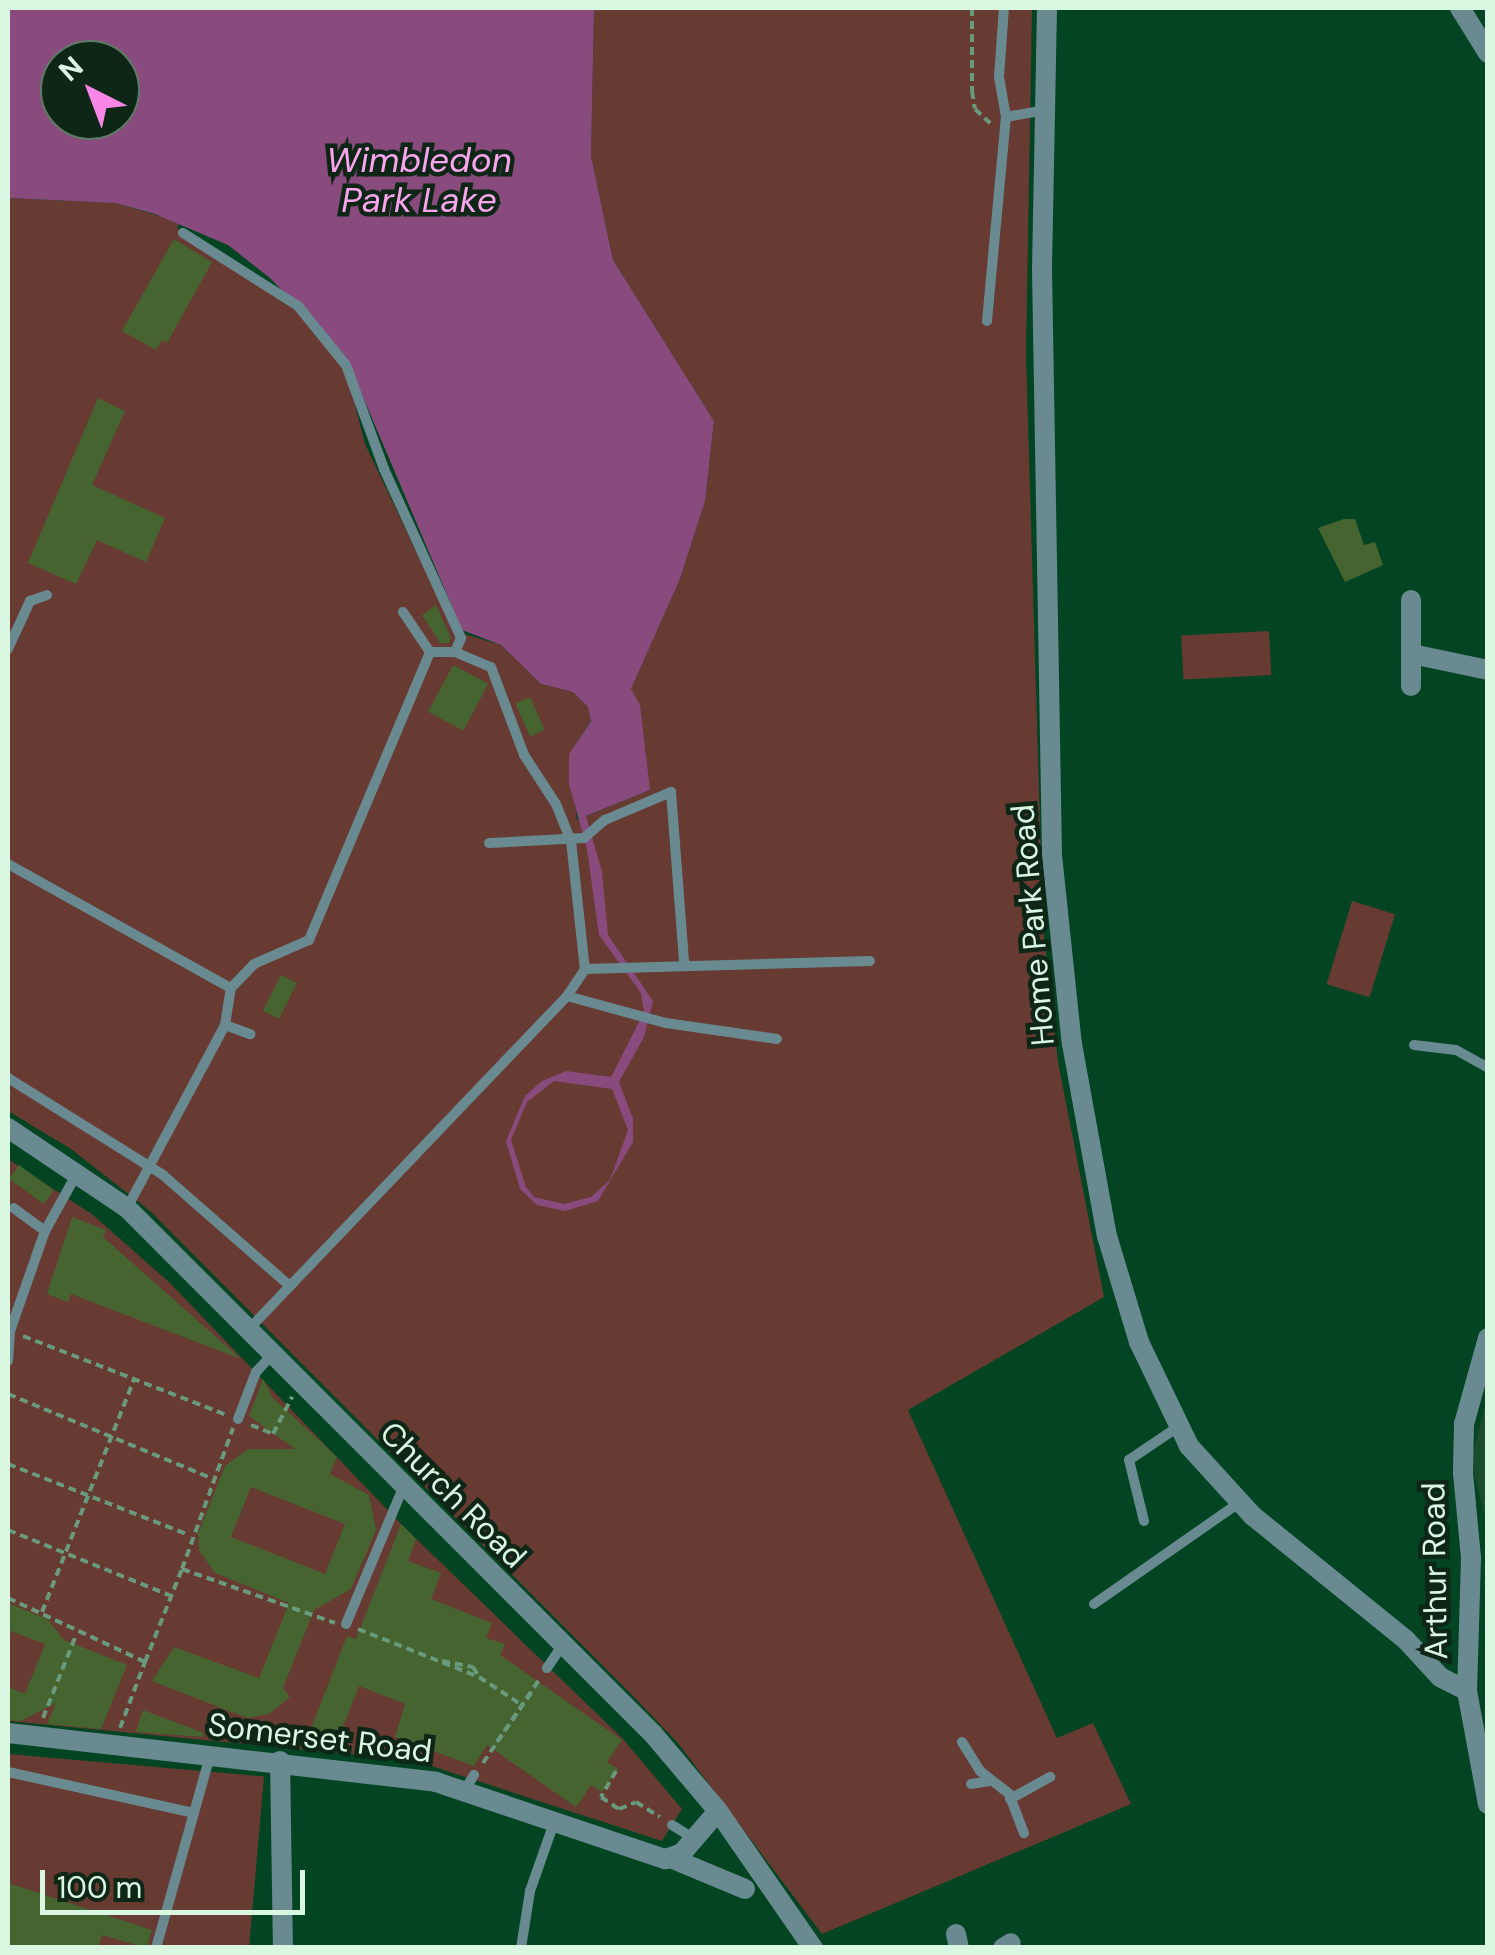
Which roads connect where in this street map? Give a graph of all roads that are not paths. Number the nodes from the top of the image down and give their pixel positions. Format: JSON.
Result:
{"nodes":[{"id":1,"x":1004,"y":8,"type":"edge"},
{"id":2,"x":1046,"y":8,"type":"edge"},
{"id":3,"x":1460,"y":8,"type":"edge"},
{"id":4,"x":1488,"y":53,"type":"edge"},
{"id":5,"x":1044,"y":110,"type":"junction"},
{"id":6,"x":1006,"y":116,"type":"junction"},
{"id":7,"x":183,"y":233,"type":"dead end"},
{"id":8,"x":987,"y":321,"type":"dead end"},
{"id":9,"x":47,"y":595,"type":"dead end"},
{"id":10,"x":1411,"y":600,"type":"dead end"},
{"id":11,"x":403,"y":612,"type":"dead end"},
{"id":12,"x":8,"y":649,"type":"edge"},
{"id":13,"x":430,"y":652,"type":"junction"},
{"id":14,"x":455,"y":652,"type":"junction"},
{"id":15,"x":1412,"y":654,"type":"junction"},
{"id":16,"x":1488,"y":670,"type":"edge"},
{"id":17,"x":1411,"y":686,"type":"dead end"},
{"id":18,"x":571,"y":842,"type":"junction"},
{"id":19,"x":489,"y":843,"type":"dead end"},
{"id":20,"x":8,"y":864,"type":"edge"},
{"id":21,"x":870,"y":961,"type":"dead end"},
{"id":22,"x":684,"y":962,"type":"junction"},
{"id":23,"x":585,"y":969,"type":"junction"},
{"id":24,"x":231,"y":988,"type":"junction"},
{"id":25,"x":567,"y":996,"type":"junction"},
{"id":26,"x":225,"y":1025,"type":"junction"},
{"id":27,"x":250,"y":1034,"type":"dead end"},
{"id":28,"x":777,"y":1039,"type":"dead end"},
{"id":29,"x":1414,"y":1045,"type":"dead end"},
{"id":30,"x":1488,"y":1068,"type":"edge"},
{"id":31,"x":8,"y":1078,"type":"edge"},
{"id":32,"x":8,"y":1128,"type":"edge"},
{"id":33,"x":152,"y":1168,"type":"junction"},
{"id":34,"x":78,"y":1172,"type":"junction"},
{"id":35,"x":14,"y":1208,"type":"dead end"},
{"id":36,"x":127,"y":1208,"type":"junction"},
{"id":37,"x":44,"y":1230,"type":"junction"},
{"id":38,"x":290,"y":1286,"type":"junction"},
{"id":39,"x":249,"y":1329,"type":"junction"},
{"id":40,"x":1488,"y":1338,"type":"edge"},
{"id":41,"x":272,"y":1355,"type":"junction"},
{"id":42,"x":8,"y":1360,"type":"edge"},
{"id":43,"x":238,"y":1420,"type":"road end"},
{"id":44,"x":1178,"y":1427,"type":"junction"},
{"id":45,"x":403,"y":1488,"type":"junction"},
{"id":46,"x":1240,"y":1502,"type":"junction"},
{"id":47,"x":1144,"y":1521,"type":"dead end"},
{"id":48,"x":1094,"y":1604,"type":"dead end"},
{"id":49,"x":346,"y":1624,"type":"road end"},
{"id":50,"x":562,"y":1646,"type":"junction"},
{"id":51,"x":547,"y":1668,"type":"road end"},
{"id":52,"x":1467,"y":1691,"type":"junction"},
{"id":53,"x":8,"y":1733,"type":"edge"},
{"id":54,"x":962,"y":1742,"type":"dead end"},
{"id":55,"x":210,"y":1754,"type":"junction"},
{"id":56,"x":280,"y":1762,"type":"junction"},
{"id":57,"x":8,"y":1772,"type":"edge"},
{"id":58,"x":1050,"y":1776,"type":"dead end"},
{"id":59,"x":992,"y":1782,"type":"junction"},
{"id":60,"x":971,"y":1784,"type":"dead end"},
{"id":61,"x":1010,"y":1798,"type":"junction"},
{"id":62,"x":1488,"y":1804,"type":"edge"},
{"id":63,"x":194,"y":1812,"type":"junction"},
{"id":64,"x":718,"y":1812,"type":"junction"},
{"id":65,"x":556,"y":1820,"type":"junction"},
{"id":66,"x":672,"y":1825,"type":"road end"},
{"id":67,"x":1024,"y":1833,"type":"dead end"},
{"id":68,"x":694,"y":1840,"type":"junction"},
{"id":69,"x":673,"y":1859,"type":"junction"},
{"id":70,"x":745,"y":1889,"type":"dead end"},
{"id":71,"x":156,"y":1948,"type":"edge"},
{"id":72,"x":283,"y":1948,"type":"edge"},
{"id":73,"x":522,"y":1948,"type":"edge"},
{"id":74,"x":813,"y":1948,"type":"edge"}],
"edges":[{"from":1,"to":6,"type":"lane"},
{"from":2,"to":5,"type":"street","name":"Home Park Road"},
{"from":3,"to":4,"type":"street"},
{"from":5,"to":6,"type":"lane"},
{"from":5,"to":44,"type":"street","name":"Home Park Road"},
{"from":6,"to":8,"type":"lane"},
{"from":7,"to":14,"type":"lane"},
{"from":9,"to":12,"type":"lane"},
{"from":10,"to":15,"type":"street"},
{"from":11,"to":13,"type":"lane"},
{"from":13,"to":14,"type":"lane"},
{"from":13,"to":24,"type":"lane"},
{"from":14,"to":18,"type":"lane"},
{"from":15,"to":16,"type":"street"},
{"from":15,"to":17,"type":"street"},
{"from":18,"to":19,"type":"lane"},
{"from":18,"to":22,"type":"lane"},
{"from":18,"to":23,"type":"lane"},
{"from":20,"to":24,"type":"lane"},
{"from":21,"to":22,"type":"lane"},
{"from":22,"to":23,"type":"lane"},
{"from":23,"to":25,"type":"lane"},
{"from":24,"to":26,"type":"lane"},
{"from":25,"to":28,"type":"lane"},
{"from":25,"to":38,"type":"lane"},
{"from":26,"to":27,"type":"lane"},
{"from":26,"to":33,"type":"lane"},
{"from":29,"to":30,"type":"lane"},
{"from":31,"to":33,"type":"lane"},
{"from":32,"to":34,"type":"street","name":"Church Road"},
{"from":33,"to":36,"type":"lane"},
{"from":33,"to":38,"type":"lane"},
{"from":34,"to":36,"type":"street","name":"Church Road"},
{"from":34,"to":37,"type":"lane"},
{"from":35,"to":37,"type":"lane"},
{"from":36,"to":39,"type":"street","name":"Church Road"},
{"from":37,"to":42,"type":"lane"},
{"from":38,"to":39,"type":"lane"},
{"from":39,"to":41,"type":"street","name":"Church Road"},
{"from":40,"to":52,"type":"street","name":"Arthur Road"},
{"from":41,"to":43,"type":"lane"},
{"from":41,"to":45,"type":"street","name":"Church Road"},
{"from":44,"to":46,"type":"street","name":"Home Park Road"},
{"from":44,"to":47,"type":"lane"},
{"from":45,"to":49,"type":"lane"},
{"from":45,"to":50,"type":"street","name":"Church Road"},
{"from":46,"to":48,"type":"lane"},
{"from":46,"to":52,"type":"street","name":"Home Park Road"},
{"from":50,"to":51,"type":"lane"},
{"from":50,"to":64,"type":"street","name":"Church Road"},
{"from":52,"to":62,"type":"street","name":"Arthur Road"},
{"from":53,"to":55,"type":"street","name":"Somerset Road"},
{"from":54,"to":59,"type":"lane"},
{"from":55,"to":56,"type":"street","name":"Somerset Road"},
{"from":55,"to":63,"type":"lane"},
{"from":56,"to":65,"type":"street","name":"Somerset Road"},
{"from":56,"to":72,"type":"street"},
{"from":57,"to":63,"type":"lane"},
{"from":58,"to":61,"type":"lane"},
{"from":59,"to":60,"type":"lane"},
{"from":59,"to":61,"type":"lane"},
{"from":61,"to":67,"type":"lane"},
{"from":63,"to":71,"type":"lane"},
{"from":64,"to":68,"type":"street"},
{"from":64,"to":74,"type":"street","name":"Church Road"},
{"from":65,"to":69,"type":"street","name":"Somerset Road"},
{"from":65,"to":73,"type":"lane"},
{"from":66,"to":68,"type":"lane"},
{"from":68,"to":69,"type":"street"},
{"from":69,"to":70,"type":"street","name":"Somerset Road"}]}
